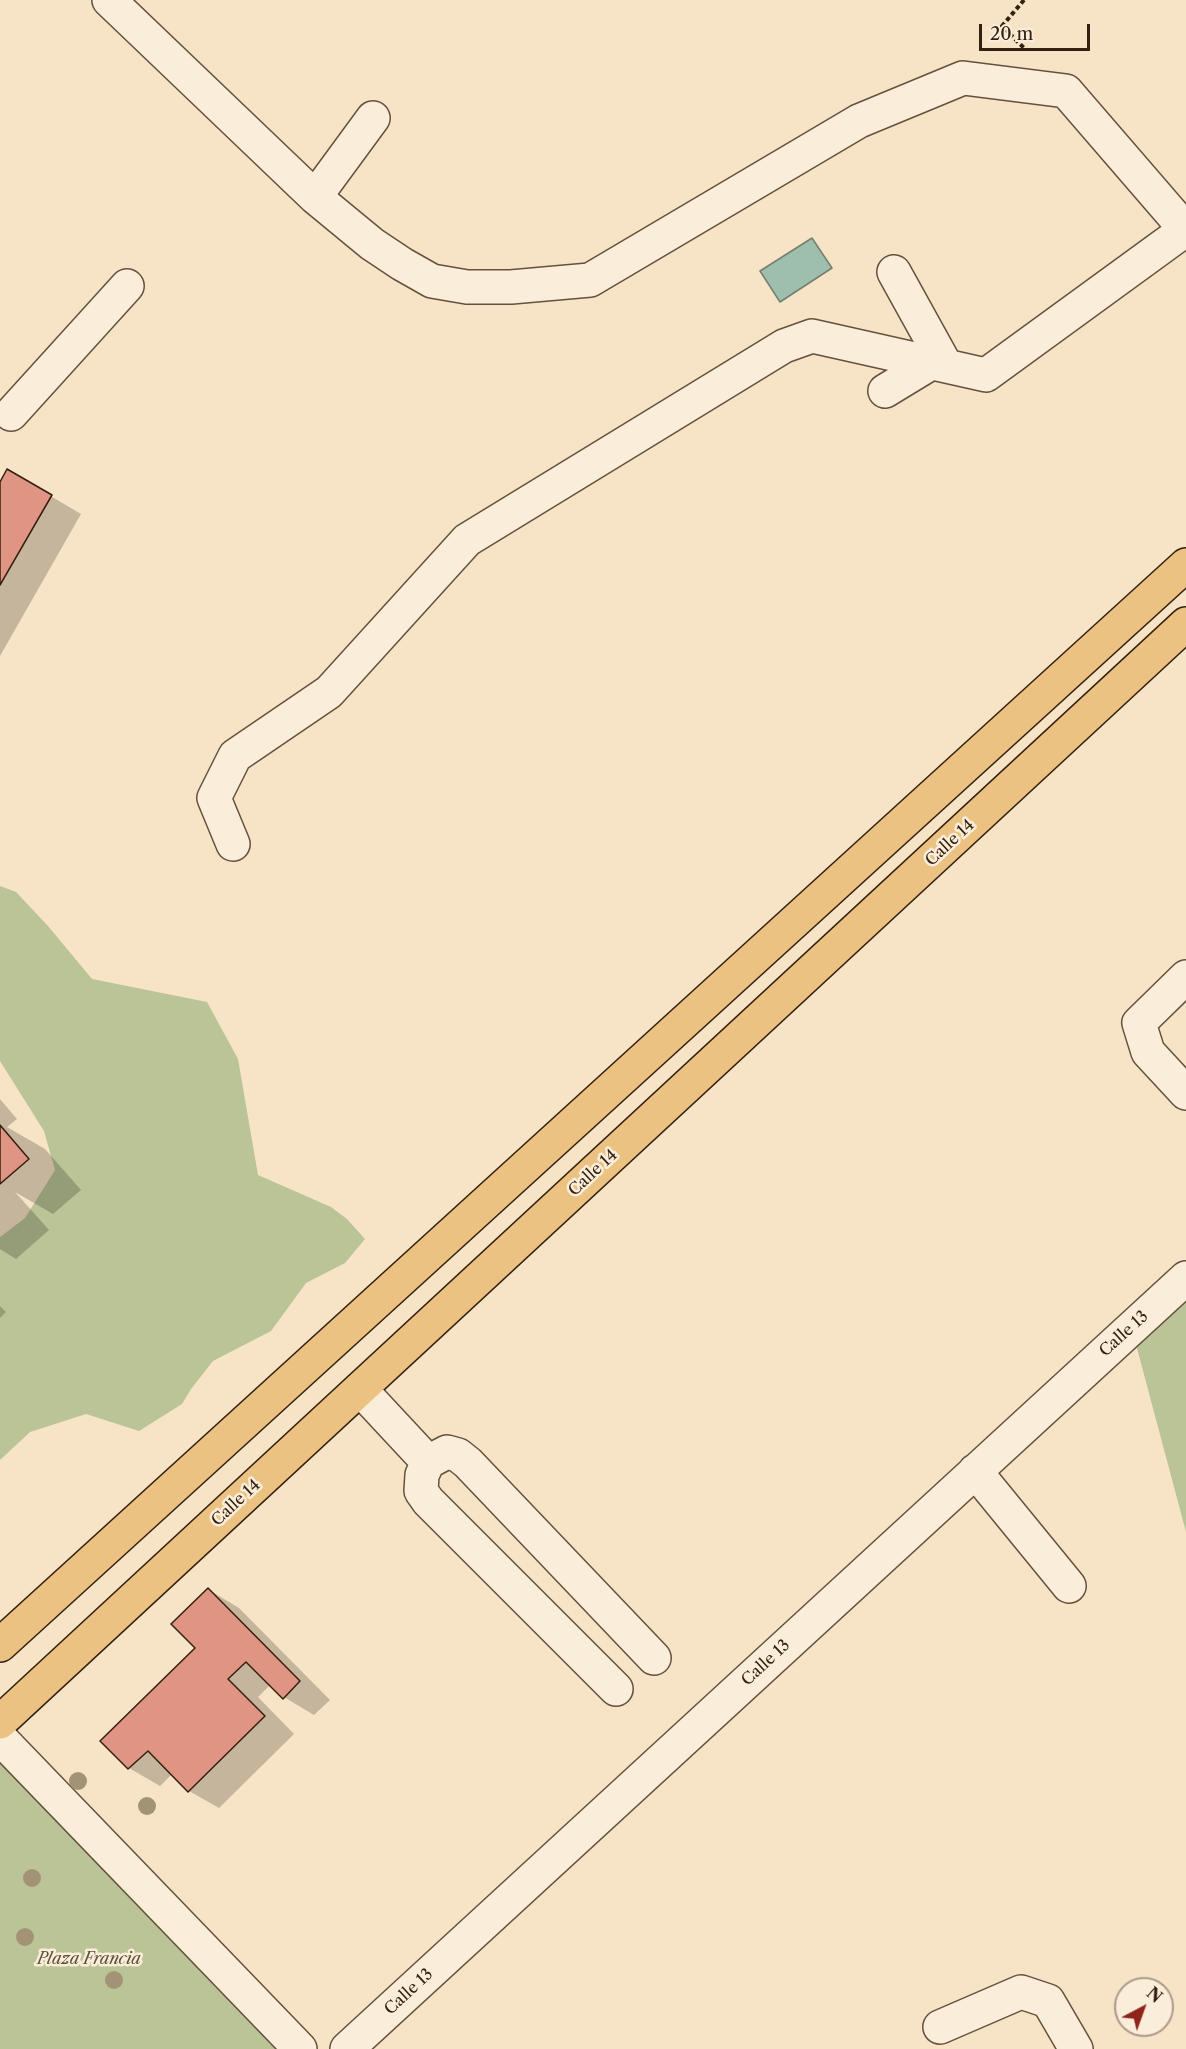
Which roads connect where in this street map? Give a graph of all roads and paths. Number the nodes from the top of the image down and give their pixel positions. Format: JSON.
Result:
{"nodes":[{"id":1,"x":109,"y":0,"type":"edge"},
{"id":2,"x":1024,"y":0,"type":"edge"},
{"id":3,"x":1026,"y":50,"type":"dead end"},
{"id":4,"x":373,"y":118,"type":"dead end"},
{"id":5,"x":315,"y":197,"type":"junction"},
{"id":6,"x":1186,"y":230,"type":"edge"},
{"id":7,"x":894,"y":272,"type":"dead end"},
{"id":8,"x":127,"y":286,"type":"dead end"},
{"id":9,"x":938,"y":365,"type":"junction"},
{"id":10,"x":885,"y":391,"type":"dead end"},
{"id":11,"x":4,"y":418,"type":"edge"},
{"id":12,"x":1186,"y":565,"type":"edge"},
{"id":13,"x":1186,"y":624,"type":"edge"},
{"id":14,"x":233,"y":844,"type":"dead end"},
{"id":15,"x":1186,"y":977,"type":"edge"},
{"id":16,"x":1186,"y":1093,"type":"edge"},
{"id":17,"x":1186,"y":1278,"type":"edge"},
{"id":18,"x":360,"y":1389,"type":"junction"},
{"id":19,"x":428,"y":1462,"type":"junction"},
{"id":20,"x":975,"y":1471,"type":"junction"},
{"id":21,"x":1069,"y":1586,"type":"dead end"},
{"id":22,"x":0,"y":1645,"type":"edge"},
{"id":23,"x":654,"y":1658,"type":"dead end"},
{"id":24,"x":616,"y":1689,"type":"dead end"},
{"id":25,"x":0,"y":1722,"type":"edge"},
{"id":26,"x":0,"y":1738,"type":"edge"},
{"id":27,"x":940,"y":2027,"type":"dead end"},
{"id":28,"x":300,"y":2049,"type":"edge"},
{"id":29,"x":347,"y":2049,"type":"edge"},
{"id":30,"x":1076,"y":2049,"type":"edge"}],
"edges":[{"from":1,"to":5,"type":"street"},
{"from":2,"to":3,"type":"path"},
{"from":4,"to":5,"type":"street"},
{"from":5,"to":6,"type":"street"},
{"from":6,"to":9,"type":"street"},
{"from":7,"to":9,"type":"street"},
{"from":8,"to":11,"type":"street"},
{"from":9,"to":10,"type":"street"},
{"from":9,"to":14,"type":"street"},
{"from":12,"to":22,"type":"main road"},
{"from":13,"to":18,"type":"main road","name":"Calle 14"},
{"from":15,"to":16,"type":"street"},
{"from":17,"to":20,"type":"street","name":"Calle 13"},
{"from":18,"to":19,"type":"street"},
{"from":18,"to":25,"type":"main road","name":"Calle 14"},
{"from":19,"to":23,"type":"street"},
{"from":19,"to":24,"type":"street"},
{"from":20,"to":21,"type":"street"},
{"from":20,"to":29,"type":"street","name":"Calle 13"},
{"from":26,"to":28,"type":"street"},
{"from":27,"to":30,"type":"street"}]}
